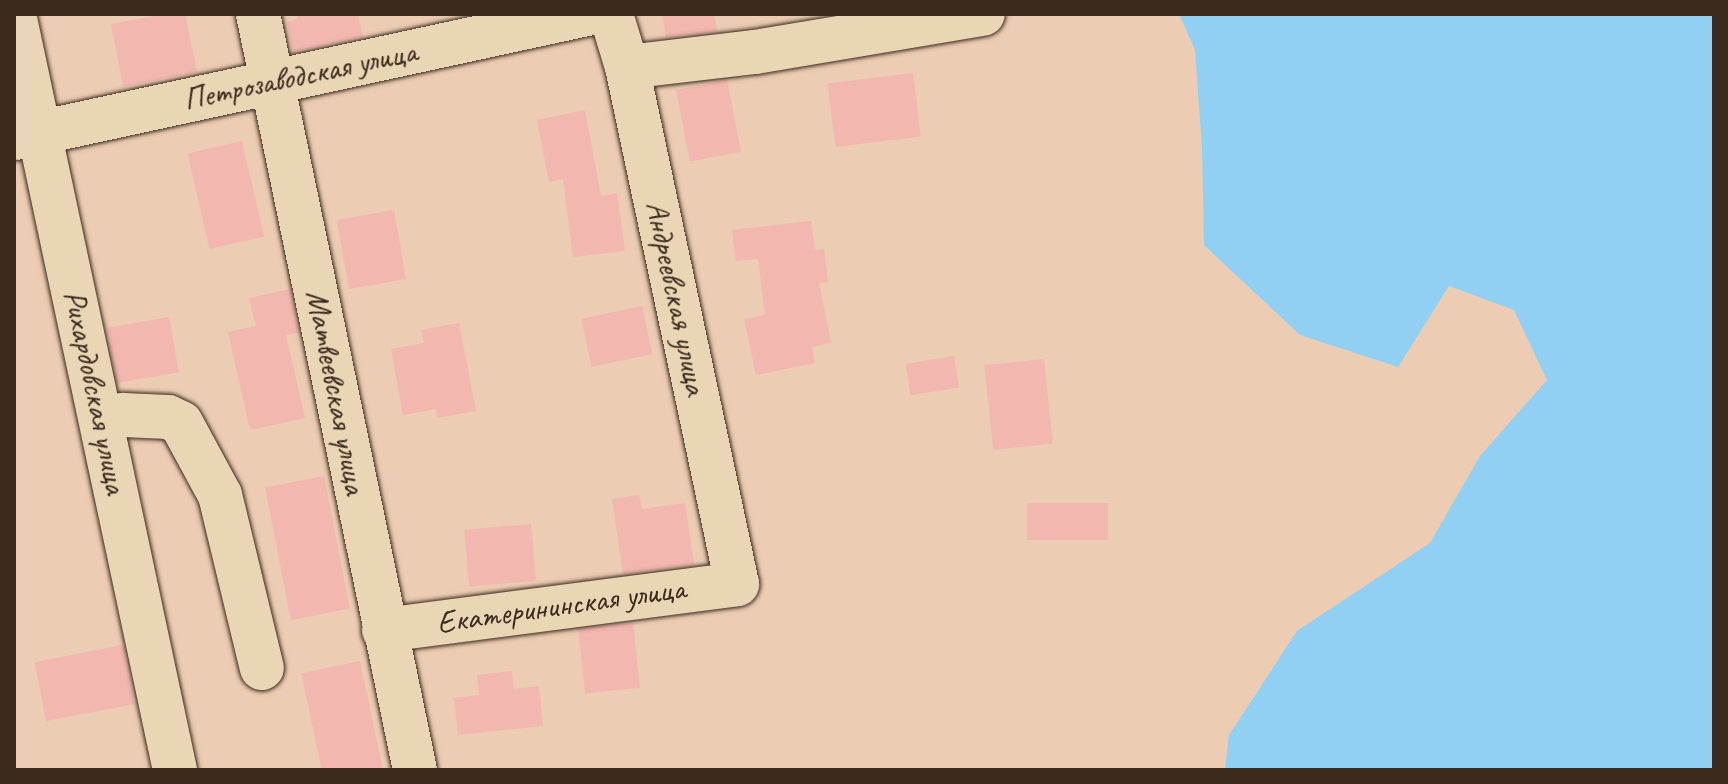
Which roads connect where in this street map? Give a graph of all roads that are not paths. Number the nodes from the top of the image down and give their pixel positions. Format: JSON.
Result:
{"nodes":[{"id":1,"x":14,"y":14,"type":"edge"},
{"id":2,"x":258,"y":14,"type":"edge"},
{"id":3,"x":587,"y":14,"type":"edge"},
{"id":4,"x":611,"y":14,"type":"edge"},
{"id":5,"x":983,"y":14,"type":"edge"},
{"id":6,"x":627,"y":67,"type":"junction"},
{"id":7,"x":273,"y":80,"type":"junction"},
{"id":8,"x":27,"y":135,"type":"edge"},
{"id":9,"x":101,"y":420,"type":"junction"},
{"id":10,"x":737,"y":584,"type":"joint"},
{"id":11,"x":384,"y":630,"type":"junction"},
{"id":12,"x":262,"y":668,"type":"dead end"},
{"id":13,"x":175,"y":770,"type":"edge"},
{"id":14,"x":415,"y":770,"type":"edge"}],
"edges":[{"from":1,"to":8,"type":"street","name":"Рихардовская улица"},
{"from":2,"to":7,"type":"street","name":"Матвеевская улица"},
{"from":3,"to":7,"type":"street","name":"Петрозаводская улица"},
{"from":4,"to":6,"type":"street","name":"Андреевская улица"},
{"from":5,"to":6,"type":"street"},
{"from":6,"to":10,"type":"street","name":"Андреевская улица"},
{"from":7,"to":8,"type":"street","name":"Петрозаводская улица"},
{"from":7,"to":11,"type":"street","name":"Матвеевская улица"},
{"from":8,"to":9,"type":"street","name":"Рихардовская улица"},
{"from":9,"to":12,"type":"street"},
{"from":9,"to":13,"type":"street","name":"Рихардовская улица"},
{"from":10,"to":11,"type":"street","name":"Екатерининская улица"},
{"from":11,"to":14,"type":"street","name":"Матвеевская улица"}]}
